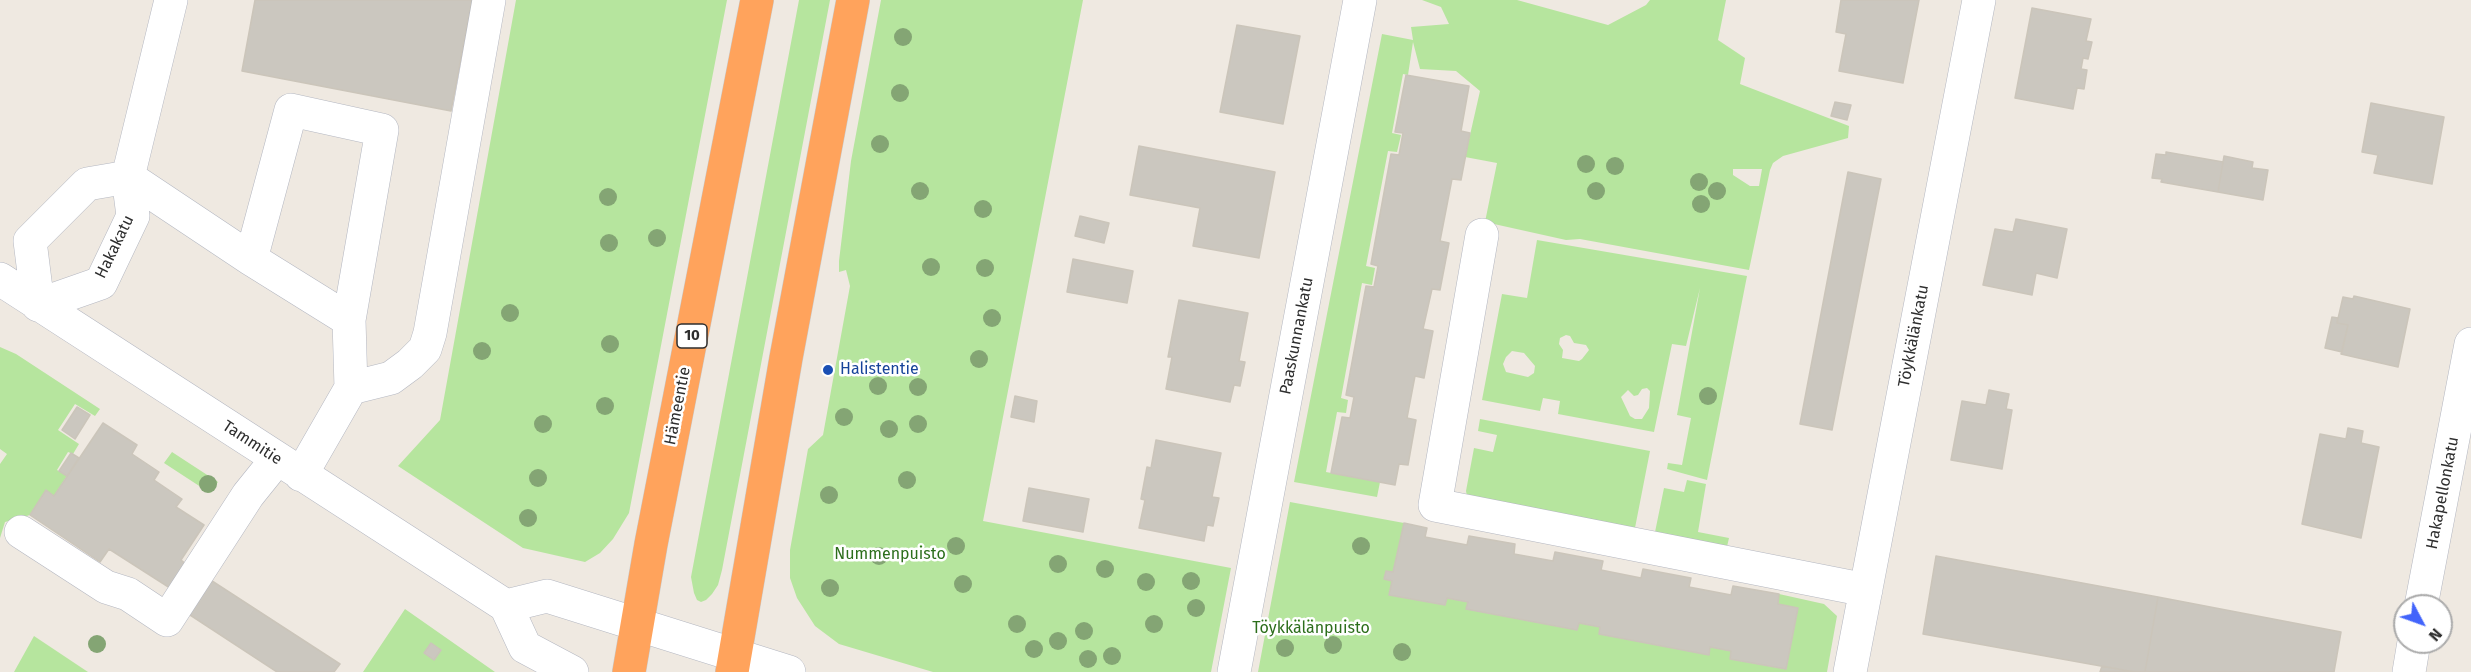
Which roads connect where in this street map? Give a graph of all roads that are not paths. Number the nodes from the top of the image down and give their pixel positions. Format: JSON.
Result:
{"nodes":[{"id":1,"x":171,"y":0,"type":"edge"},
{"id":2,"x":489,"y":0,"type":"edge"},
{"id":3,"x":757,"y":0,"type":"edge"},
{"id":4,"x":853,"y":0,"type":"edge"},
{"id":5,"x":1360,"y":0,"type":"edge"},
{"id":6,"x":1979,"y":0,"type":"edge"},
{"id":7,"x":128,"y":177,"type":"junction"},
{"id":8,"x":1482,"y":235,"type":"dead end"},
{"id":9,"x":251,"y":259,"type":"junction"},
{"id":10,"x":0,"y":279,"type":"edge"},
{"id":11,"x":38,"y":305,"type":"junction"},
{"id":12,"x":350,"y":320,"type":"junction"},
{"id":13,"x":2471,"y":344,"type":"edge"},
{"id":14,"x":351,"y":388,"type":"junction"},
{"id":15,"x":289,"y":467,"type":"junction"},
{"id":16,"x":21,"y":532,"type":"dead end"},
{"id":17,"x":1866,"y":590,"type":"junction"},
{"id":18,"x":2423,"y":594,"type":"edge"},
{"id":19,"x":506,"y":606,"type":"junction"},
{"id":20,"x":637,"y":624,"type":"junction"},
{"id":21,"x":2412,"y":654,"type":"edge"},
{"id":22,"x":735,"y":663,"type":"edge"},
{"id":23,"x":572,"y":672,"type":"edge"},
{"id":24,"x":629,"y":672,"type":"edge"},
{"id":25,"x":789,"y":672,"type":"edge"},
{"id":26,"x":1234,"y":672,"type":"edge"},
{"id":27,"x":1850,"y":672,"type":"edge"},
{"id":28,"x":2409,"y":672,"type":"edge"}],
"edges":[{"from":1,"to":7,"type":"street","name":"Hakakatu"},
{"from":2,"to":14,"type":"street"},
{"from":3,"to":20,"type":"highway","name":"Hämeentie","number":"10"},
{"from":4,"to":22,"type":"highway"},
{"from":5,"to":26,"type":"street","name":"Paaskunnankatu"},
{"from":6,"to":17,"type":"street","name":"Töykkälänkatu"},
{"from":7,"to":9,"type":"street"},
{"from":7,"to":11,"type":"street","name":"Hakakatu"},
{"from":7,"to":11,"type":"street"},
{"from":8,"to":17,"type":"street"},
{"from":9,"to":12,"type":"street"},
{"from":9,"to":12,"type":"street"},
{"from":10,"to":11,"type":"street","name":"Tammitie"},
{"from":11,"to":15,"type":"street","name":"Tammitie"},
{"from":12,"to":14,"type":"street"},
{"from":13,"to":18,"type":"street","name":"Hakapellonkatu"},
{"from":14,"to":15,"type":"street"},
{"from":15,"to":16,"type":"street"},
{"from":15,"to":19,"type":"street","name":"Tammitie"},
{"from":17,"to":27,"type":"street","name":"Töykkälänkatu"},
{"from":19,"to":20,"type":"street"},
{"from":19,"to":23,"type":"street"},
{"from":20,"to":22,"type":"street"},
{"from":20,"to":24,"type":"highway","name":"Hämeentie","number":"10"},
{"from":21,"to":28,"type":"street"},
{"from":22,"to":25,"type":"street"}]}
